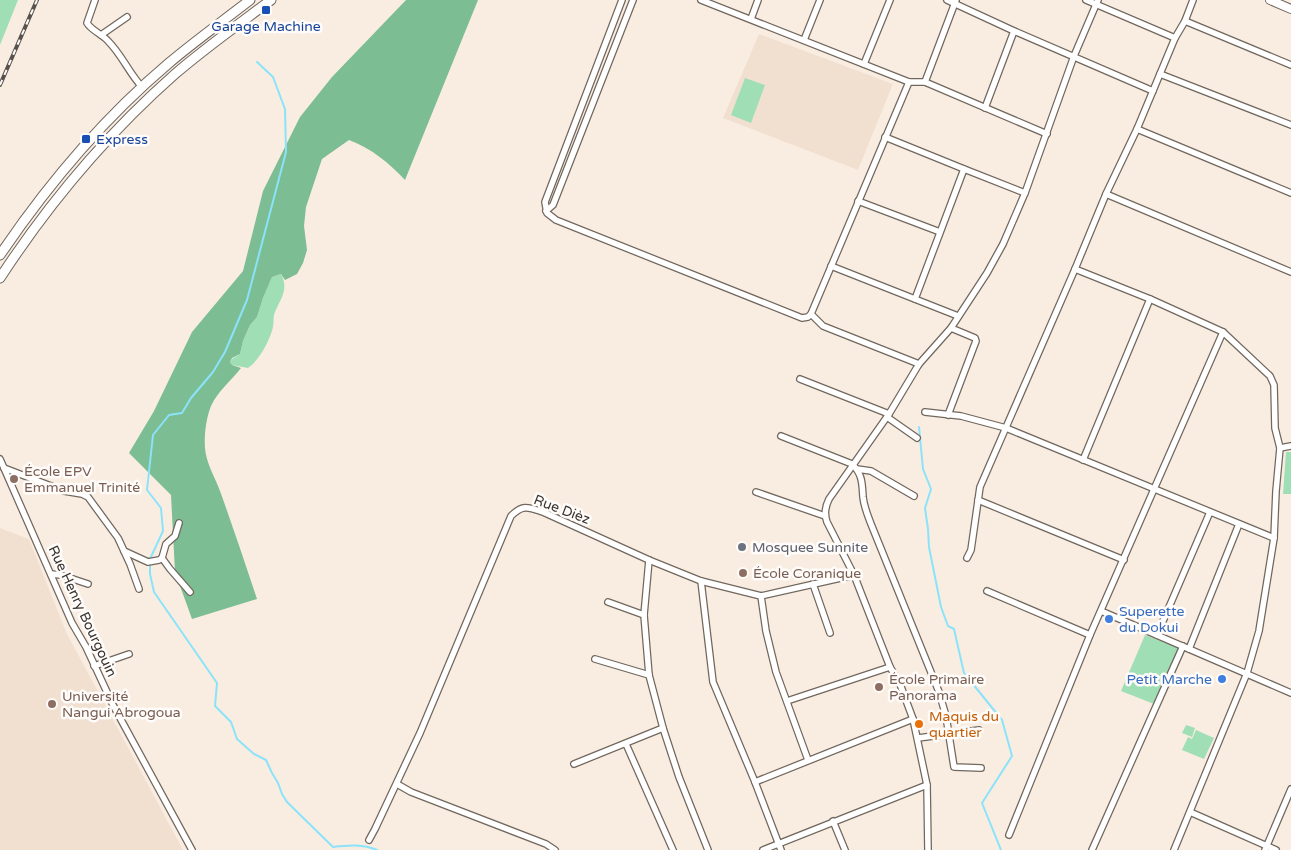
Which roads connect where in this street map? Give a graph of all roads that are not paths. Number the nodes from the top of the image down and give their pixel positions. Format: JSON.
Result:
{"nodes":[{"id":1,"x":95,"y":0,"type":"edge"},
{"id":2,"x":250,"y":0,"type":"edge"},
{"id":3,"x":271,"y":0,"type":"edge"},
{"id":4,"x":622,"y":0,"type":"edge"},
{"id":5,"x":633,"y":0,"type":"edge"},
{"id":6,"x":701,"y":0,"type":"edge"},
{"id":7,"x":758,"y":0,"type":"edge"},
{"id":8,"x":820,"y":0,"type":"edge"},
{"id":9,"x":890,"y":0,"type":"edge"},
{"id":10,"x":947,"y":0,"type":"edge"},
{"id":11,"x":1086,"y":0,"type":"edge"},
{"id":12,"x":1193,"y":0,"type":"edge"},
{"id":13,"x":1270,"y":0,"type":"edge"},
{"id":14,"x":955,"y":2,"type":"edge"},
{"id":15,"x":1097,"y":2,"type":"edge"},
{"id":16,"x":1291,"y":9,"type":"edge"},
{"id":17,"x":127,"y":17,"type":"dead end"},
{"id":18,"x":751,"y":19,"type":"junction"},
{"id":19,"x":1185,"y":21,"type":"junction"},
{"id":20,"x":1014,"y":31,"type":"junction"},
{"id":21,"x":101,"y":35,"type":"junction"},
{"id":22,"x":1175,"y":38,"type":"junction"},
{"id":23,"x":804,"y":40,"type":"junction"},
{"id":24,"x":1074,"y":56,"type":"junction"},
{"id":25,"x":864,"y":64,"type":"junction"},
{"id":26,"x":1291,"y":65,"type":"edge"},
{"id":27,"x":1160,"y":74,"type":"junction"},
{"id":28,"x":909,"y":82,"type":"junction"},
{"id":29,"x":925,"y":82,"type":"junction"},
{"id":30,"x":142,"y":87,"type":"junction"},
{"id":31,"x":1153,"y":91,"type":"junction"},
{"id":32,"x":985,"y":108,"type":"junction"},
{"id":33,"x":1291,"y":125,"type":"edge"},
{"id":34,"x":1137,"y":129,"type":"junction"},
{"id":35,"x":1047,"y":134,"type":"junction"},
{"id":36,"x":885,"y":137,"type":"junction"},
{"id":37,"x":964,"y":169,"type":"junction"},
{"id":38,"x":1025,"y":193,"type":"junction"},
{"id":39,"x":1291,"y":193,"type":"edge"},
{"id":40,"x":1106,"y":194,"type":"junction"},
{"id":41,"x":858,"y":201,"type":"junction"},
{"id":42,"x":546,"y":211,"type":"junction"},
{"id":43,"x":940,"y":232,"type":"junction"},
{"id":44,"x":0,"y":255,"type":"edge"},
{"id":45,"x":831,"y":266,"type":"junction"},
{"id":46,"x":1075,"y":269,"type":"junction"},
{"id":47,"x":1291,"y":272,"type":"edge"},
{"id":48,"x":0,"y":278,"type":"edge"},
{"id":49,"x":915,"y":299,"type":"junction"},
{"id":50,"x":1150,"y":299,"type":"junction"},
{"id":51,"x":811,"y":314,"type":"junction"},
{"id":52,"x":958,"y":316,"type":"junction"},
{"id":53,"x":951,"y":328,"type":"junction"},
{"id":54,"x":1223,"y":332,"type":"junction"},
{"id":55,"x":919,"y":364,"type":"junction"},
{"id":56,"x":800,"y":379,"type":"dead end"},
{"id":57,"x":925,"y":412,"type":"dead end"},
{"id":58,"x":888,"y":415,"type":"junction"},
{"id":59,"x":948,"y":415,"type":"junction"},
{"id":60,"x":1006,"y":428,"type":"junction"},
{"id":61,"x":781,"y":436,"type":"dead end"},
{"id":62,"x":918,"y":438,"type":"dead end"},
{"id":63,"x":1291,"y":446,"type":"edge"},
{"id":64,"x":1280,"y":448,"type":"junction"},
{"id":65,"x":0,"y":458,"type":"edge"},
{"id":66,"x":1083,"y":460,"type":"junction"},
{"id":67,"x":855,"y":467,"type":"junction"},
{"id":68,"x":4,"y":468,"type":"junction"},
{"id":69,"x":1153,"y":489,"type":"junction"},
{"id":70,"x":756,"y":492,"type":"dead end"},
{"id":71,"x":914,"y":496,"type":"dead end"},
{"id":72,"x":978,"y":500,"type":"junction"},
{"id":73,"x":1210,"y":512,"type":"junction"},
{"id":74,"x":825,"y":516,"type":"junction"},
{"id":75,"x":179,"y":523,"type":"dead end"},
{"id":76,"x":1239,"y":524,"type":"junction"},
{"id":77,"x":1274,"y":538,"type":"junction"},
{"id":78,"x":124,"y":551,"type":"junction"},
{"id":79,"x":967,"y":558,"type":"dead end"},
{"id":80,"x":160,"y":559,"type":"junction"},
{"id":81,"x":649,"y":560,"type":"junction"},
{"id":82,"x":1124,"y":560,"type":"junction"},
{"id":83,"x":51,"y":574,"type":"junction"},
{"id":84,"x":854,"y":575,"type":"junction"},
{"id":85,"x":702,"y":581,"type":"junction"},
{"id":86,"x":88,"y":584,"type":"dead end"},
{"id":87,"x":813,"y":584,"type":"junction"},
{"id":88,"x":139,"y":589,"type":"dead end"},
{"id":89,"x":987,"y":591,"type":"dead end"},
{"id":90,"x":190,"y":592,"type":"dead end"},
{"id":91,"x":761,"y":596,"type":"junction"},
{"id":92,"x":608,"y":602,"type":"dead end"},
{"id":93,"x":1101,"y":611,"type":"junction"},
{"id":94,"x":644,"y":615,"type":"junction"},
{"id":95,"x":830,"y":633,"type":"dead end"},
{"id":96,"x":1090,"y":635,"type":"junction"},
{"id":97,"x":1156,"y":635,"type":"junction"},
{"id":98,"x":1186,"y":648,"type":"junction"},
{"id":99,"x":129,"y":654,"type":"dead end"},
{"id":100,"x":595,"y":658,"type":"dead end"},
{"id":101,"x":94,"y":666,"type":"junction"},
{"id":102,"x":890,"y":666,"type":"junction"},
{"id":103,"x":1247,"y":673,"type":"junction"},
{"id":104,"x":649,"y":675,"type":"junction"},
{"id":105,"x":1291,"y":692,"type":"edge"},
{"id":106,"x":787,"y":701,"type":"junction"},
{"id":107,"x":913,"y":719,"type":"junction"},
{"id":108,"x":663,"y":728,"type":"junction"},
{"id":109,"x":978,"y":730,"type":"dead end"},
{"id":110,"x":950,"y":734,"type":"junction"},
{"id":111,"x":918,"y":738,"type":"junction"},
{"id":112,"x":626,"y":744,"type":"junction"},
{"id":113,"x":808,"y":760,"type":"junction"},
{"id":114,"x":574,"y":764,"type":"dead end"},
{"id":115,"x":981,"y":768,"type":"dead end"},
{"id":116,"x":755,"y":782,"type":"junction"},
{"id":117,"x":397,"y":784,"type":"junction"},
{"id":118,"x":927,"y":785,"type":"junction"},
{"id":119,"x":1291,"y":789,"type":"edge"},
{"id":120,"x":1190,"y":812,"type":"junction"},
{"id":121,"x":833,"y":821,"type":"junction"},
{"id":122,"x":1009,"y":835,"type":"dead end"},
{"id":123,"x":369,"y":840,"type":"dead end"},
{"id":124,"x":778,"y":843,"type":"junction"},
{"id":125,"x":1266,"y":848,"type":"edge"},
{"id":126,"x":192,"y":850,"type":"edge"},
{"id":127,"x":555,"y":850,"type":"edge"},
{"id":128,"x":673,"y":850,"type":"edge"},
{"id":129,"x":708,"y":850,"type":"edge"},
{"id":130,"x":763,"y":850,"type":"edge"},
{"id":131,"x":781,"y":850,"type":"edge"},
{"id":132,"x":845,"y":850,"type":"edge"},
{"id":133,"x":928,"y":850,"type":"edge"},
{"id":134,"x":1092,"y":850,"type":"edge"},
{"id":135,"x":1174,"y":850,"type":"edge"},
{"id":136,"x":1276,"y":850,"type":"edge"}],
"edges":[{"from":1,"to":21,"type":"street"},
{"from":2,"to":30,"type":"main road"},
{"from":3,"to":48,"type":"main road"},
{"from":4,"to":42,"type":"street"},
{"from":5,"to":42,"type":"street"},
{"from":6,"to":18,"type":"street"},
{"from":7,"to":18,"type":"street"},
{"from":8,"to":23,"type":"street"},
{"from":9,"to":25,"type":"street"},
{"from":10,"to":14,"type":"street"},
{"from":11,"to":15,"type":"street"},
{"from":12,"to":19,"type":"street"},
{"from":13,"to":16,"type":"main road"},
{"from":14,"to":20,"type":"street"},
{"from":14,"to":29,"type":"street"},
{"from":15,"to":22,"type":"street"},
{"from":15,"to":24,"type":"street"},
{"from":17,"to":21,"type":"street"},
{"from":18,"to":23,"type":"street"},
{"from":19,"to":22,"type":"street"},
{"from":19,"to":26,"type":"street"},
{"from":20,"to":24,"type":"street"},
{"from":20,"to":32,"type":"street"},
{"from":21,"to":30,"type":"street"},
{"from":22,"to":27,"type":"street"},
{"from":23,"to":25,"type":"street"},
{"from":24,"to":31,"type":"street"},
{"from":24,"to":35,"type":"street"},
{"from":25,"to":28,"type":"street"},
{"from":27,"to":31,"type":"street"},
{"from":27,"to":33,"type":"street"},
{"from":28,"to":29,"type":"street"},
{"from":28,"to":36,"type":"street"},
{"from":29,"to":32,"type":"street"},
{"from":30,"to":44,"type":"main road"},
{"from":31,"to":34,"type":"street"},
{"from":32,"to":35,"type":"street"},
{"from":34,"to":39,"type":"street"},
{"from":34,"to":40,"type":"street"},
{"from":35,"to":38,"type":"street"},
{"from":36,"to":37,"type":"street"},
{"from":36,"to":41,"type":"street"},
{"from":37,"to":38,"type":"street"},
{"from":37,"to":43,"type":"street"},
{"from":38,"to":52,"type":"street"},
{"from":40,"to":46,"type":"street"},
{"from":40,"to":47,"type":"street"},
{"from":41,"to":43,"type":"street"},
{"from":41,"to":45,"type":"street"},
{"from":42,"to":51,"type":"street"},
{"from":43,"to":49,"type":"street"},
{"from":45,"to":49,"type":"street"},
{"from":45,"to":51,"type":"street"},
{"from":46,"to":50,"type":"street"},
{"from":46,"to":60,"type":"street"},
{"from":49,"to":52,"type":"street"},
{"from":50,"to":54,"type":"street"},
{"from":50,"to":66,"type":"street"},
{"from":51,"to":55,"type":"street"},
{"from":52,"to":53,"type":"street"},
{"from":53,"to":55,"type":"street"},
{"from":53,"to":59,"type":"street"},
{"from":54,"to":64,"type":"street"},
{"from":54,"to":69,"type":"street"},
{"from":55,"to":58,"type":"street"},
{"from":56,"to":58,"type":"street"},
{"from":57,"to":59,"type":"street"},
{"from":58,"to":62,"type":"street"},
{"from":58,"to":67,"type":"street"},
{"from":59,"to":60,"type":"street"},
{"from":60,"to":66,"type":"street"},
{"from":60,"to":72,"type":"street"},
{"from":61,"to":67,"type":"street"},
{"from":63,"to":64,"type":"street"},
{"from":64,"to":77,"type":"street"},
{"from":65,"to":68,"type":"street","name":"Rue Henry Bourgouin"},
{"from":66,"to":69,"type":"street"},
{"from":67,"to":71,"type":"street"},
{"from":67,"to":74,"type":"street"},
{"from":67,"to":110,"type":"street"},
{"from":68,"to":78,"type":"street"},
{"from":68,"to":83,"type":"street","name":"Rue Henry Bourgouin"},
{"from":69,"to":73,"type":"street"},
{"from":69,"to":82,"type":"street"},
{"from":70,"to":74,"type":"street"},
{"from":72,"to":79,"type":"street"},
{"from":72,"to":82,"type":"street"},
{"from":73,"to":76,"type":"street"},
{"from":73,"to":97,"type":"street"},
{"from":74,"to":84,"type":"street"},
{"from":75,"to":80,"type":"street"},
{"from":76,"to":77,"type":"street"},
{"from":76,"to":98,"type":"street"},
{"from":77,"to":103,"type":"street"},
{"from":78,"to":80,"type":"street"},
{"from":78,"to":88,"type":"street"},
{"from":80,"to":90,"type":"street"},
{"from":81,"to":85,"type":"street","name":"Rue Dièz"},
{"from":81,"to":94,"type":"street"},
{"from":81,"to":117,"type":"street","name":"Rue Dièz"},
{"from":82,"to":93,"type":"street"},
{"from":83,"to":86,"type":"street"},
{"from":83,"to":101,"type":"street","name":"Rue Henry Bourgouin"},
{"from":84,"to":87,"type":"street","name":"Rue Dièz"},
{"from":84,"to":102,"type":"street"},
{"from":85,"to":91,"type":"street","name":"Rue Dièz"},
{"from":85,"to":116,"type":"street"},
{"from":87,"to":91,"type":"street","name":"Rue Dièz"},
{"from":87,"to":95,"type":"street"},
{"from":89,"to":96,"type":"street"},
{"from":91,"to":106,"type":"street"},
{"from":92,"to":94,"type":"street"},
{"from":93,"to":96,"type":"street"},
{"from":93,"to":97,"type":"street"},
{"from":94,"to":104,"type":"street"},
{"from":96,"to":122,"type":"street"},
{"from":97,"to":98,"type":"street"},
{"from":98,"to":103,"type":"street"},
{"from":98,"to":134,"type":"street"},
{"from":99,"to":101,"type":"street"},
{"from":100,"to":104,"type":"street"},
{"from":101,"to":126,"type":"street","name":"Rue Henry Bourgouin"},
{"from":102,"to":106,"type":"street"},
{"from":102,"to":107,"type":"street"},
{"from":103,"to":105,"type":"street"},
{"from":103,"to":120,"type":"street"},
{"from":104,"to":108,"type":"street"},
{"from":106,"to":113,"type":"street"},
{"from":107,"to":111,"type":"street"},
{"from":107,"to":113,"type":"street"},
{"from":108,"to":112,"type":"street"},
{"from":108,"to":129,"type":"street"},
{"from":109,"to":110,"type":"street"},
{"from":110,"to":111,"type":"street"},
{"from":110,"to":115,"type":"street"},
{"from":111,"to":118,"type":"street"},
{"from":112,"to":114,"type":"street"},
{"from":112,"to":128,"type":"street"},
{"from":113,"to":116,"type":"street"},
{"from":116,"to":124,"type":"street"},
{"from":117,"to":123,"type":"street"},
{"from":117,"to":127,"type":"street"},
{"from":118,"to":121,"type":"street"},
{"from":118,"to":133,"type":"street"},
{"from":119,"to":125,"type":"street"},
{"from":120,"to":125,"type":"street"},
{"from":120,"to":135,"type":"street"},
{"from":121,"to":124,"type":"street"},
{"from":121,"to":132,"type":"street"},
{"from":124,"to":130,"type":"street"},
{"from":124,"to":131,"type":"street"},
{"from":125,"to":136,"type":"street"}]}
